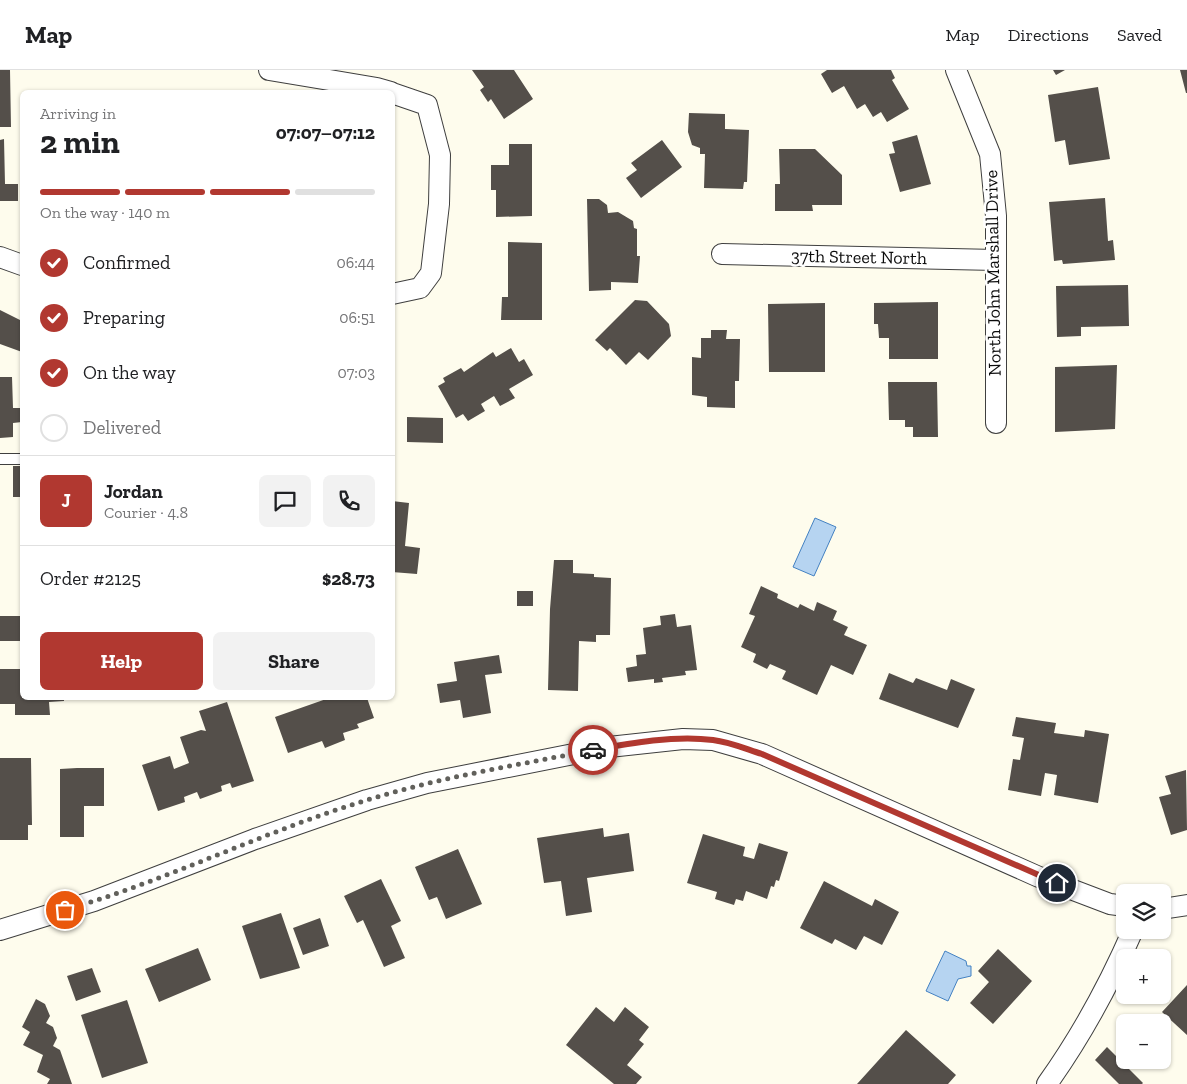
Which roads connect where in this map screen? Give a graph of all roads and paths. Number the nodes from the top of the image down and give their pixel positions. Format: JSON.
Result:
{"nodes":[{"id":1,"x":269,"y":70,"type":"edge"},
{"id":2,"x":956,"y":70,"type":"edge"},
{"id":3,"x":383,"y":90,"type":"edge"},
{"id":4,"x":395,"y":94,"type":"edge"},
{"id":5,"x":722,"y":254,"type":"dead end"},
{"id":6,"x":0,"y":256,"type":"edge"},
{"id":7,"x":996,"y":260,"type":"junction"},
{"id":8,"x":20,"y":264,"type":"edge"},
{"id":9,"x":395,"y":293,"type":"edge"},
{"id":10,"x":996,"y":423,"type":"dead end"},
{"id":11,"x":5,"y":459,"type":"edge"},
{"id":12,"x":20,"y":460,"type":"edge"},
{"id":13,"x":1116,"y":905,"type":"edge"},
{"id":14,"x":1187,"y":905,"type":"edge"},
{"id":15,"x":1171,"y":908,"type":"edge"},
{"id":16,"x":0,"y":930,"type":"edge"},
{"id":17,"x":1129,"y":939,"type":"edge"},
{"id":18,"x":1047,"y":1084,"type":"edge"}],
"edges":[{"from":1,"to":3,"type":"street"},
{"from":2,"to":7,"type":"street","name":"North John Marshall Drive"},
{"from":4,"to":9,"type":"street"},
{"from":5,"to":7,"type":"street","name":"37th Street North"},
{"from":6,"to":8,"type":"street"},
{"from":7,"to":10,"type":"street","name":"North John Marshall Drive"},
{"from":11,"to":12,"type":"lane"},
{"from":13,"to":16,"type":"street"},
{"from":14,"to":15,"type":"street"},
{"from":17,"to":18,"type":"street"}]}
